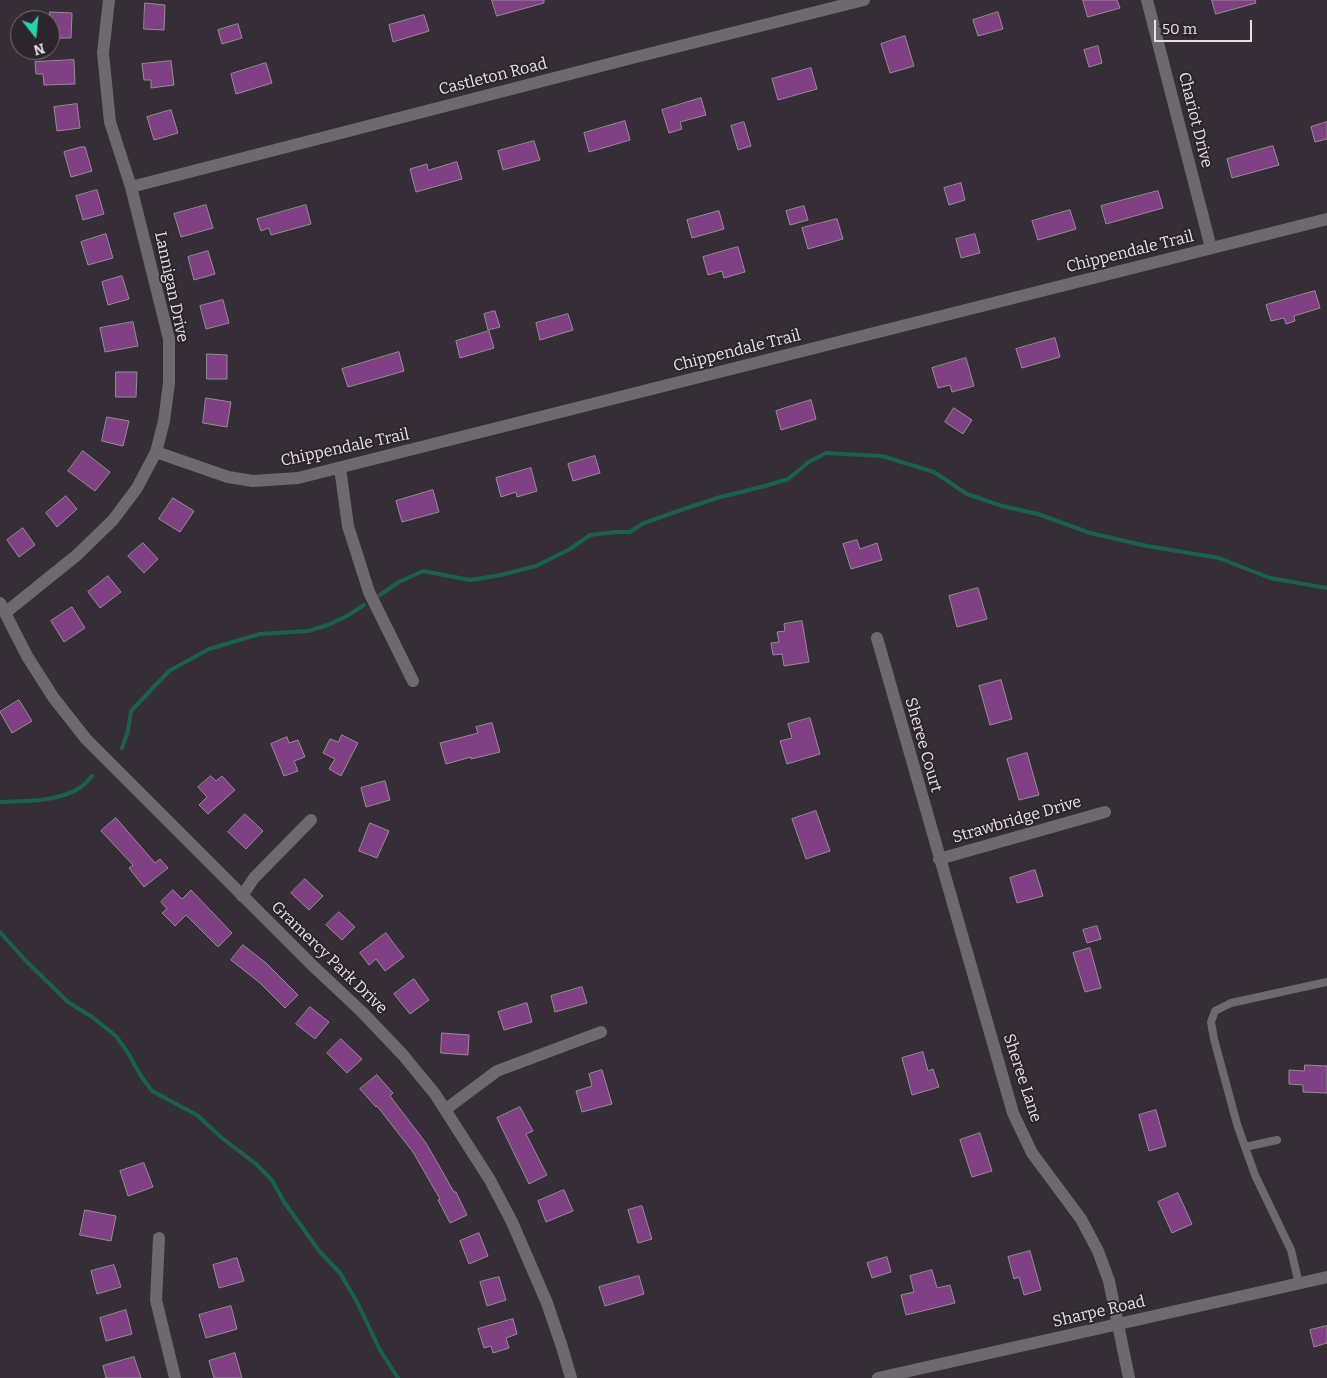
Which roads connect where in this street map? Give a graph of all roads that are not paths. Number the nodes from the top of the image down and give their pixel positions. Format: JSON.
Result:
{"nodes":[{"id":1,"x":109,"y":0,"type":"edge"},
{"id":2,"x":864,"y":0,"type":"edge"},
{"id":3,"x":1147,"y":0,"type":"edge"},
{"id":4,"x":131,"y":187,"type":"junction"},
{"id":5,"x":1327,"y":219,"type":"edge"},
{"id":6,"x":1211,"y":248,"type":"junction"},
{"id":7,"x":156,"y":452,"type":"junction"},
{"id":8,"x":340,"y":468,"type":"junction"},
{"id":9,"x":2,"y":608,"type":"edge"},
{"id":10,"x":877,"y":638,"type":"dead end"},
{"id":11,"x":413,"y":681,"type":"dead end"},
{"id":12,"x":1105,"y":812,"type":"dead end"},
{"id":13,"x":311,"y":820,"type":"dead end"},
{"id":14,"x":939,"y":860,"type":"junction"},
{"id":15,"x":242,"y":896,"type":"junction"},
{"id":16,"x":1327,"y":982,"type":"edge"},
{"id":17,"x":601,"y":1032,"type":"dead end"},
{"id":18,"x":446,"y":1109,"type":"junction"},
{"id":19,"x":1277,"y":1140,"type":"dead end"},
{"id":20,"x":1245,"y":1147,"type":"junction"},
{"id":21,"x":159,"y":1238,"type":"dead end"},
{"id":22,"x":1327,"y":1278,"type":"edge"},
{"id":23,"x":1299,"y":1284,"type":"junction"},
{"id":24,"x":1117,"y":1324,"type":"junction"},
{"id":25,"x":175,"y":1378,"type":"edge"},
{"id":26,"x":571,"y":1378,"type":"edge"},
{"id":27,"x":878,"y":1378,"type":"edge"},
{"id":28,"x":1129,"y":1378,"type":"edge"}],
"edges":[{"from":1,"to":4,"type":"street","name":"Lannigan Drive"},
{"from":2,"to":4,"type":"street","name":"Castleton Road"},
{"from":3,"to":6,"type":"street","name":"Chariot Drive"},
{"from":4,"to":7,"type":"street","name":"Lannigan Drive"},
{"from":5,"to":6,"type":"street","name":"Chippendale Trail"},
{"from":6,"to":8,"type":"street","name":"Chippendale Trail"},
{"from":7,"to":8,"type":"street","name":"Chippendale Trail"},
{"from":7,"to":9,"type":"street","name":"Lannigan Drive"},
{"from":8,"to":11,"type":"street"},
{"from":9,"to":15,"type":"street","name":"Gramercy Park Drive"},
{"from":10,"to":14,"type":"street","name":"Sheree Court"},
{"from":12,"to":14,"type":"street","name":"Strawbridge Drive"},
{"from":13,"to":15,"type":"street"},
{"from":14,"to":24,"type":"street","name":"Sheree Lane"},
{"from":15,"to":18,"type":"street","name":"Gramercy Park Drive"},
{"from":16,"to":20,"type":"lane"},
{"from":17,"to":18,"type":"street"},
{"from":18,"to":26,"type":"street","name":"Gramercy Park Drive"},
{"from":19,"to":20,"type":"lane"},
{"from":20,"to":23,"type":"lane"},
{"from":21,"to":25,"type":"street"},
{"from":22,"to":23,"type":"street","name":"Sharpe Road"},
{"from":23,"to":24,"type":"street","name":"Sharpe Road"},
{"from":24,"to":27,"type":"street","name":"Sharpe Road"},
{"from":24,"to":28,"type":"street","name":"Sheree Lane"}]}
